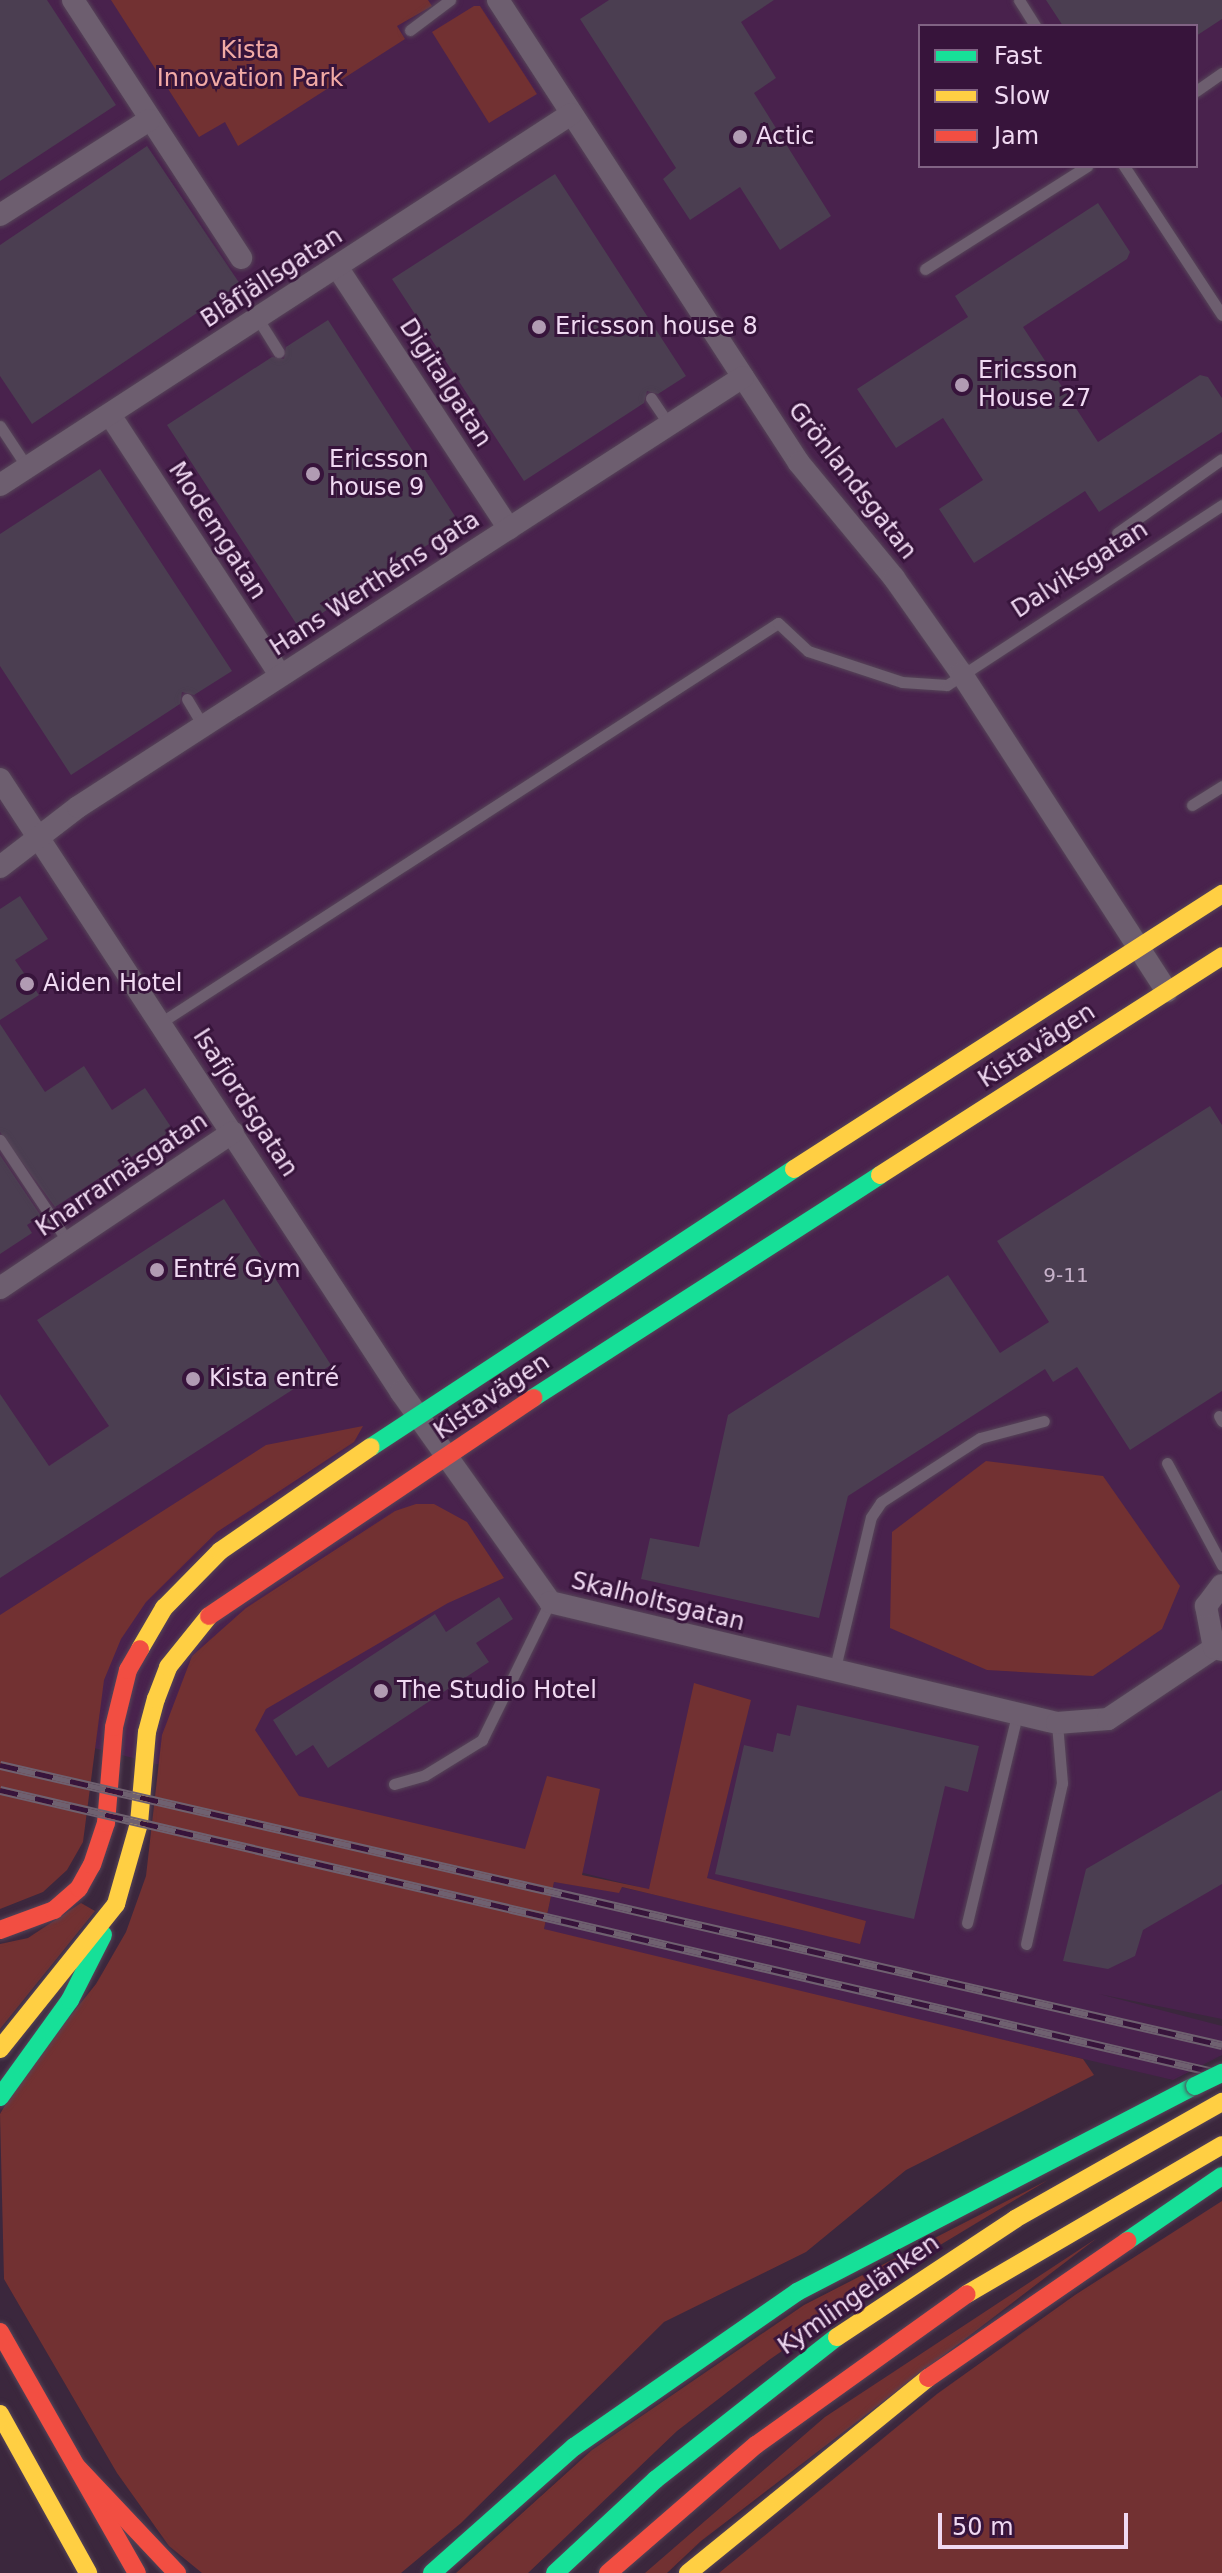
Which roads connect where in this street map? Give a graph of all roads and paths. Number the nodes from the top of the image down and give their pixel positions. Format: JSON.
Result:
{"nodes":[{"id":1,"x":73,"y":0,"type":"edge"},
{"id":2,"x":450,"y":0,"type":"edge"},
{"id":3,"x":498,"y":0,"type":"edge"},
{"id":4,"x":1019,"y":0,"type":"edge"},
{"id":5,"x":1034,"y":24,"type":"edge"},
{"id":6,"x":410,"y":30,"type":"dead end"},
{"id":7,"x":1222,"y":73,"type":"edge"},
{"id":8,"x":1198,"y":90,"type":"edge"},
{"id":9,"x":571,"y":114,"type":"junction"},
{"id":10,"x":149,"y":120,"type":"junction"},
{"id":11,"x":1084,"y":168,"type":"edge"},
{"id":12,"x":1125,"y":168,"type":"edge"},
{"id":13,"x":0,"y":215,"type":"edge"},
{"id":14,"x":241,"y":258,"type":"dead end"},
{"id":15,"x":337,"y":267,"type":"junction"},
{"id":16,"x":925,"y":269,"type":"dead end"},
{"id":17,"x":1222,"y":315,"type":"edge"},
{"id":18,"x":258,"y":319,"type":"junction"},
{"id":19,"x":279,"y":352,"type":"dead end"},
{"id":20,"x":743,"y":377,"type":"junction"},
{"id":21,"x":651,"y":398,"type":"dead end"},
{"id":22,"x":110,"y":415,"type":"junction"},
{"id":23,"x":669,"y":425,"type":"junction"},
{"id":24,"x":0,"y":426,"type":"edge"},
{"id":25,"x":1222,"y":459,"type":"edge"},
{"id":26,"x":27,"y":467,"type":"junction"},
{"id":27,"x":0,"y":485,"type":"edge"},
{"id":28,"x":1222,"y":505,"type":"edge"},
{"id":29,"x":509,"y":529,"type":"junction"},
{"id":30,"x":1117,"y":533,"type":"dead end"},
{"id":31,"x":961,"y":673,"type":"junction"},
{"id":32,"x":280,"y":675,"type":"junction"},
{"id":33,"x":187,"y":699,"type":"dead end"},
{"id":34,"x":203,"y":726,"type":"junction"},
{"id":35,"x":0,"y":779,"type":"edge"},
{"id":36,"x":1222,"y":786,"type":"edge"},
{"id":37,"x":1192,"y":805,"type":"dead end"},
{"id":38,"x":39,"y":839,"type":"junction"},
{"id":39,"x":0,"y":867,"type":"edge"},
{"id":40,"x":1222,"y":894,"type":"edge"},
{"id":41,"x":1139,"y":947,"type":"junction"},
{"id":42,"x":1222,"y":956,"type":"edge"},
{"id":43,"x":1167,"y":991,"type":"junction"},
{"id":44,"x":160,"y":1023,"type":"junction"},
{"id":45,"x":885,"y":1111,"type":"junction"},
{"id":46,"x":233,"y":1132,"type":"junction"},
{"id":47,"x":0,"y":1140,"type":"edge"},
{"id":48,"x":913,"y":1154,"type":"junction"},
{"id":49,"x":68,"y":1242,"type":"junction"},
{"id":50,"x":656,"y":1258,"type":"junction"},
{"id":51,"x":0,"y":1288,"type":"edge"},
{"id":52,"x":683,"y":1302,"type":"junction"},
{"id":53,"x":418,"y":1414,"type":"junction"},
{"id":54,"x":1044,"y":1421,"type":"dead end"},
{"id":55,"x":446,"y":1456,"type":"junction"},
{"id":56,"x":1167,"y":1463,"type":"dead end"},
{"id":57,"x":1222,"y":1565,"type":"edge"},
{"id":58,"x":1222,"y":1585,"type":"edge"},
{"id":59,"x":550,"y":1602,"type":"junction"},
{"id":60,"x":1218,"y":1649,"type":"edge"},
{"id":61,"x":834,"y":1672,"type":"junction"},
{"id":62,"x":1017,"y":1714,"type":"junction"},
{"id":63,"x":1057,"y":1723,"type":"junction"},
{"id":64,"x":394,"y":1784,"type":"dead end"},
{"id":65,"x":116,"y":1904,"type":"junction"},
{"id":66,"x":967,"y":1923,"type":"dead end"},
{"id":67,"x":0,"y":1930,"type":"edge"},
{"id":68,"x":1026,"y":1944,"type":"dead end"},
{"id":69,"x":0,"y":2049,"type":"edge"},
{"id":70,"x":1222,"y":2073,"type":"edge"},
{"id":71,"x":0,"y":2097,"type":"edge"},
{"id":72,"x":1222,"y":2102,"type":"edge"},
{"id":73,"x":1222,"y":2145,"type":"edge"},
{"id":74,"x":1222,"y":2176,"type":"edge"},
{"id":75,"x":0,"y":2332,"type":"edge"},
{"id":76,"x":0,"y":2414,"type":"edge"},
{"id":77,"x":77,"y":2467,"type":"junction"},
{"id":78,"x":88,"y":2573,"type":"edge"},
{"id":79,"x":137,"y":2573,"type":"edge"},
{"id":80,"x":177,"y":2573,"type":"edge"},
{"id":81,"x":432,"y":2573,"type":"edge"},
{"id":82,"x":555,"y":2573,"type":"edge"},
{"id":83,"x":608,"y":2573,"type":"edge"},
{"id":84,"x":688,"y":2573,"type":"edge"}],
"edges":[{"from":1,"to":10,"type":"street"},
{"from":2,"to":6,"type":"lane"},
{"from":3,"to":9,"type":"street","name":"Grönlandsgatan"},
{"from":4,"to":5,"type":"lane"},
{"from":7,"to":8,"type":"lane"},
{"from":9,"to":15,"type":"street","name":"Blåfjällsgatan"},
{"from":9,"to":20,"type":"street","name":"Grönlandsgatan"},
{"from":10,"to":13,"type":"street"},
{"from":10,"to":14,"type":"street"},
{"from":11,"to":16,"type":"lane"},
{"from":12,"to":17,"type":"lane"},
{"from":15,"to":18,"type":"street","name":"Blåfjällsgatan"},
{"from":15,"to":29,"type":"street","name":"Digitalgatan"},
{"from":18,"to":19,"type":"lane"},
{"from":18,"to":22,"type":"street","name":"Blåfjällsgatan"},
{"from":20,"to":23,"type":"street","name":"Hans Werthéns gata"},
{"from":20,"to":31,"type":"street","name":"Grönlandsgatan"},
{"from":21,"to":23,"type":"lane"},
{"from":22,"to":26,"type":"street","name":"Blåfjällsgatan"},
{"from":22,"to":32,"type":"street","name":"Modemgatan"},
{"from":23,"to":29,"type":"street","name":"Hans Werthéns gata"},
{"from":24,"to":26,"type":"lane"},
{"from":25,"to":30,"type":"lane"},
{"from":26,"to":27,"type":"street","name":"Blåfjällsgatan"},
{"from":28,"to":31,"type":"lane","name":"Dalviksgatan"},
{"from":29,"to":32,"type":"street","name":"Hans Werthéns gata"},
{"from":31,"to":41,"type":"street","name":"Grönlandsgatan"},
{"from":31,"to":44,"type":"lane","name":"Dalviksgatan"},
{"from":32,"to":34,"type":"street","name":"Hans Werthéns gata"},
{"from":33,"to":34,"type":"lane"},
{"from":34,"to":38,"type":"street","name":"Hans Werthéns gata"},
{"from":35,"to":38,"type":"street","name":"Isafjordsgatan"},
{"from":36,"to":37,"type":"lane"},
{"from":38,"to":39,"type":"street"},
{"from":38,"to":44,"type":"street","name":"Isafjordsgatan"},
{"from":40,"to":41,"type":"main road","name":"Kistavägen"},
{"from":41,"to":43,"type":"street","name":"Grönlandsgatan"},
{"from":41,"to":45,"type":"main road","name":"Kistavägen"},
{"from":42,"to":43,"type":"main road","name":"Kistavägen"},
{"from":43,"to":48,"type":"main road","name":"Kistavägen"},
{"from":44,"to":46,"type":"street","name":"Isafjordsgatan"},
{"from":45,"to":48,"type":"main road"},
{"from":45,"to":50,"type":"main road","name":"Kistavägen"},
{"from":46,"to":49,"type":"street","name":"Knarrarnäsgatan"},
{"from":46,"to":53,"type":"street","name":"Isafjordsgatan"},
{"from":47,"to":49,"type":"lane"},
{"from":48,"to":52,"type":"main road","name":"Kistavägen"},
{"from":49,"to":51,"type":"street","name":"Knarrarnäsgatan"},
{"from":50,"to":52,"type":"main road"},
{"from":50,"to":53,"type":"main road","name":"Kistavägen"},
{"from":52,"to":55,"type":"main road","name":"Kistavägen"},
{"from":53,"to":55,"type":"street","name":"Isafjordsgatan"},
{"from":53,"to":67,"type":"main road","name":"Kistavägen"},
{"from":54,"to":61,"type":"lane"},
{"from":55,"to":59,"type":"street","name":"Skalholtsgatan"},
{"from":55,"to":65,"type":"main road","name":"Kistavägen"},
{"from":56,"to":57,"type":"lane"},
{"from":58,"to":60,"type":"street","name":"Skalholtsgatan"},
{"from":59,"to":61,"type":"street","name":"Skalholtsgatan"},
{"from":59,"to":64,"type":"lane"},
{"from":60,"to":63,"type":"street","name":"Skalholtsgatan"},
{"from":61,"to":62,"type":"street","name":"Skalholtsgatan"},
{"from":62,"to":63,"type":"street","name":"Skalholtsgatan"},
{"from":62,"to":66,"type":"lane"},
{"from":63,"to":68,"type":"lane"},
{"from":65,"to":69,"type":"main road","name":"Kistavägen"},
{"from":65,"to":71,"type":"main road"},
{"from":70,"to":81,"type":"main road","bridge":true},
{"from":72,"to":82,"type":"main road","name":"Kymlingelänken"},
{"from":73,"to":83,"type":"main road"},
{"from":74,"to":84,"type":"main road"},
{"from":75,"to":77,"type":"main road"},
{"from":76,"to":78,"type":"main road"},
{"from":77,"to":79,"type":"main road"},
{"from":77,"to":80,"type":"main road"}]}
